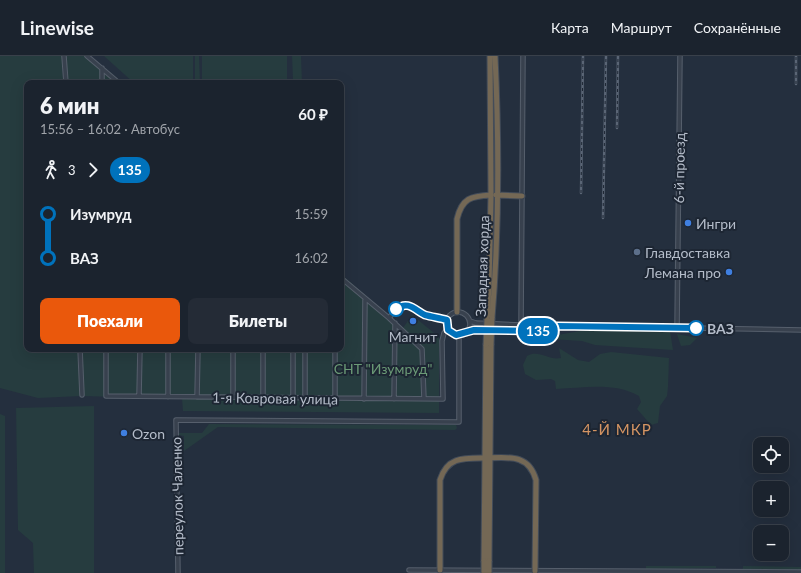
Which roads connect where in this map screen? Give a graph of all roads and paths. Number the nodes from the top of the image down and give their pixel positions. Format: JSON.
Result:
{"nodes":[{"id":1,"x":64,"y":56,"type":"edge"},
{"id":2,"x":87,"y":56,"type":"edge"},
{"id":3,"x":490,"y":56,"type":"edge"},
{"id":4,"x":495,"y":56,"type":"edge"},
{"id":5,"x":523,"y":56,"type":"edge"},
{"id":6,"x":680,"y":56,"type":"edge"},
{"id":7,"x":102,"y":68,"type":"junction"},
{"id":8,"x":66,"y":80,"type":"edge"},
{"id":9,"x":102,"y":80,"type":"edge"},
{"id":10,"x":115,"y":80,"type":"edge"},
{"id":11,"x":493,"y":195,"type":"junction"},
{"id":12,"x":522,"y":196,"type":"junction"},
{"id":13,"x":344,"y":281,"type":"edge"},
{"id":14,"x":365,"y":300,"type":"junction"},
{"id":15,"x":457,"y":312,"type":"junction"},
{"id":16,"x":389,"y":318,"type":"junction"},
{"id":17,"x":447,"y":320,"type":"junction"},
{"id":18,"x":470,"y":321,"type":"junction"},
{"id":19,"x":395,"y":323,"type":"junction"},
{"id":20,"x":521,"y":325,"type":"junction"},
{"id":21,"x":557,"y":326,"type":"junction"},
{"id":22,"x":448,"y":328,"type":"junction"},
{"id":23,"x":677,"y":328,"type":"junction"},
{"id":24,"x":801,"y":330,"type":"edge"},
{"id":25,"x":467,"y":332,"type":"junction"},
{"id":26,"x":458,"y":335,"type":"junction"},
{"id":27,"x":80,"y":352,"type":"edge"},
{"id":28,"x":106,"y":352,"type":"edge"},
{"id":29,"x":140,"y":352,"type":"edge"},
{"id":30,"x":168,"y":352,"type":"edge"},
{"id":31,"x":198,"y":352,"type":"edge"},
{"id":32,"x":233,"y":352,"type":"edge"},
{"id":33,"x":263,"y":352,"type":"edge"},
{"id":34,"x":293,"y":352,"type":"edge"},
{"id":35,"x":305,"y":352,"type":"edge"},
{"id":36,"x":335,"y":352,"type":"edge"},
{"id":37,"x":82,"y":396,"type":"dead end"},
{"id":38,"x":139,"y":396,"type":"junction"},
{"id":39,"x":168,"y":396,"type":"junction"},
{"id":40,"x":197,"y":397,"type":"junction"},
{"id":41,"x":233,"y":397,"type":"junction"},
{"id":42,"x":263,"y":397,"type":"junction"},
{"id":43,"x":293,"y":397,"type":"junction"},
{"id":44,"x":305,"y":398,"type":"junction"},
{"id":45,"x":335,"y":398,"type":"junction"},
{"id":46,"x":364,"y":399,"type":"junction"},
{"id":47,"x":394,"y":399,"type":"junction"},
{"id":48,"x":424,"y":399,"type":"junction"},
{"id":49,"x":486,"y":458,"type":"junction"},
{"id":50,"x":486,"y":561,"type":"junction"},
{"id":51,"x":408,"y":570,"type":"dead end"},
{"id":52,"x":440,"y":570,"type":"junction"},
{"id":53,"x":535,"y":571,"type":"junction"},
{"id":54,"x":629,"y":572,"type":"edge"},
{"id":55,"x":636,"y":572,"type":"edge"},
{"id":56,"x":651,"y":572,"type":"edge"},
{"id":57,"x":801,"y":572,"type":"edge"},
{"id":58,"x":178,"y":573,"type":"edge"},
{"id":59,"x":484,"y":573,"type":"edge"},
{"id":60,"x":489,"y":573,"type":"edge"}],
"edges":[{"from":1,"to":8,"type":"street"},
{"from":2,"to":7,"type":"street"},
{"from":3,"to":11,"type":"highway","name":"Западная хорда"},
{"from":4,"to":11,"type":"highway","name":"Западная хорда"},
{"from":5,"to":12,"type":"street"},
{"from":6,"to":23,"type":"street","name":"6-й проезд"},
{"from":7,"to":9,"type":"street"},
{"from":7,"to":10,"type":"street"},
{"from":11,"to":12,"type":"highway"},
{"from":11,"to":15,"type":"highway"},
{"from":11,"to":49,"type":"highway","name":"Западная хорда","bridge":true},
{"from":12,"to":20,"type":"street"},
{"from":13,"to":14,"type":"street"},
{"from":14,"to":16,"type":"street"},
{"from":14,"to":46,"type":"street"},
{"from":15,"to":17,"type":"street"},
{"from":15,"to":18,"type":"street"},
{"from":16,"to":17,"type":"street"},
{"from":16,"to":19,"type":"street"},
{"from":17,"to":22,"type":"street"},
{"from":18,"to":20,"type":"street"},
{"from":18,"to":25,"type":"street"},
{"from":19,"to":47,"type":"street"},
{"from":19,"to":48,"type":"street"},
{"from":20,"to":21,"type":"street"},
{"from":21,"to":23,"type":"street"},
{"from":21,"to":25,"type":"street"},
{"from":22,"to":26,"type":"street"},
{"from":22,"to":48,"type":"street","name":"1-я Ковровая улица"},
{"from":23,"to":24,"type":"street"},
{"from":25,"to":26,"type":"street"},
{"from":26,"to":58,"type":"street","name":"переулок Чаленко"},
{"from":27,"to":37,"type":"street"},
{"from":28,"to":38,"type":"street","name":"1-я Ковровая улица"},
{"from":29,"to":38,"type":"street"},
{"from":30,"to":39,"type":"street"},
{"from":31,"to":40,"type":"street"},
{"from":32,"to":41,"type":"street"},
{"from":33,"to":42,"type":"street"},
{"from":34,"to":43,"type":"street"},
{"from":35,"to":44,"type":"street"},
{"from":36,"to":45,"type":"street"},
{"from":38,"to":39,"type":"street","name":"1-я Ковровая улица"},
{"from":39,"to":40,"type":"street","name":"1-я Ковровая улица"},
{"from":40,"to":41,"type":"street","name":"1-я Ковровая улица"},
{"from":41,"to":42,"type":"street","name":"1-я Ковровая улица"},
{"from":42,"to":43,"type":"street","name":"1-я Ковровая улица"},
{"from":43,"to":44,"type":"street","name":"1-я Ковровая улица"},
{"from":44,"to":45,"type":"street","name":"1-я Ковровая улица"},
{"from":45,"to":46,"type":"street","name":"1-я Ковровая улица"},
{"from":46,"to":47,"type":"street","name":"1-я Ковровая улица"},
{"from":47,"to":48,"type":"street","name":"1-я Ковровая улица"},
{"from":49,"to":50,"type":"highway","name":"Западная хорда"},
{"from":49,"to":52,"type":"highway"},
{"from":49,"to":53,"type":"highway"},
{"from":50,"to":59,"type":"highway","name":"Западная хорда","bridge":true},
{"from":50,"to":60,"type":"highway","name":"Западная хорда","bridge":true},
{"from":51,"to":52,"type":"street"},
{"from":52,"to":53,"type":"street"},
{"from":53,"to":54,"type":"street"},
{"from":54,"to":55,"type":"street"},
{"from":55,"to":56,"type":"street"},
{"from":56,"to":57,"type":"street"}]}
